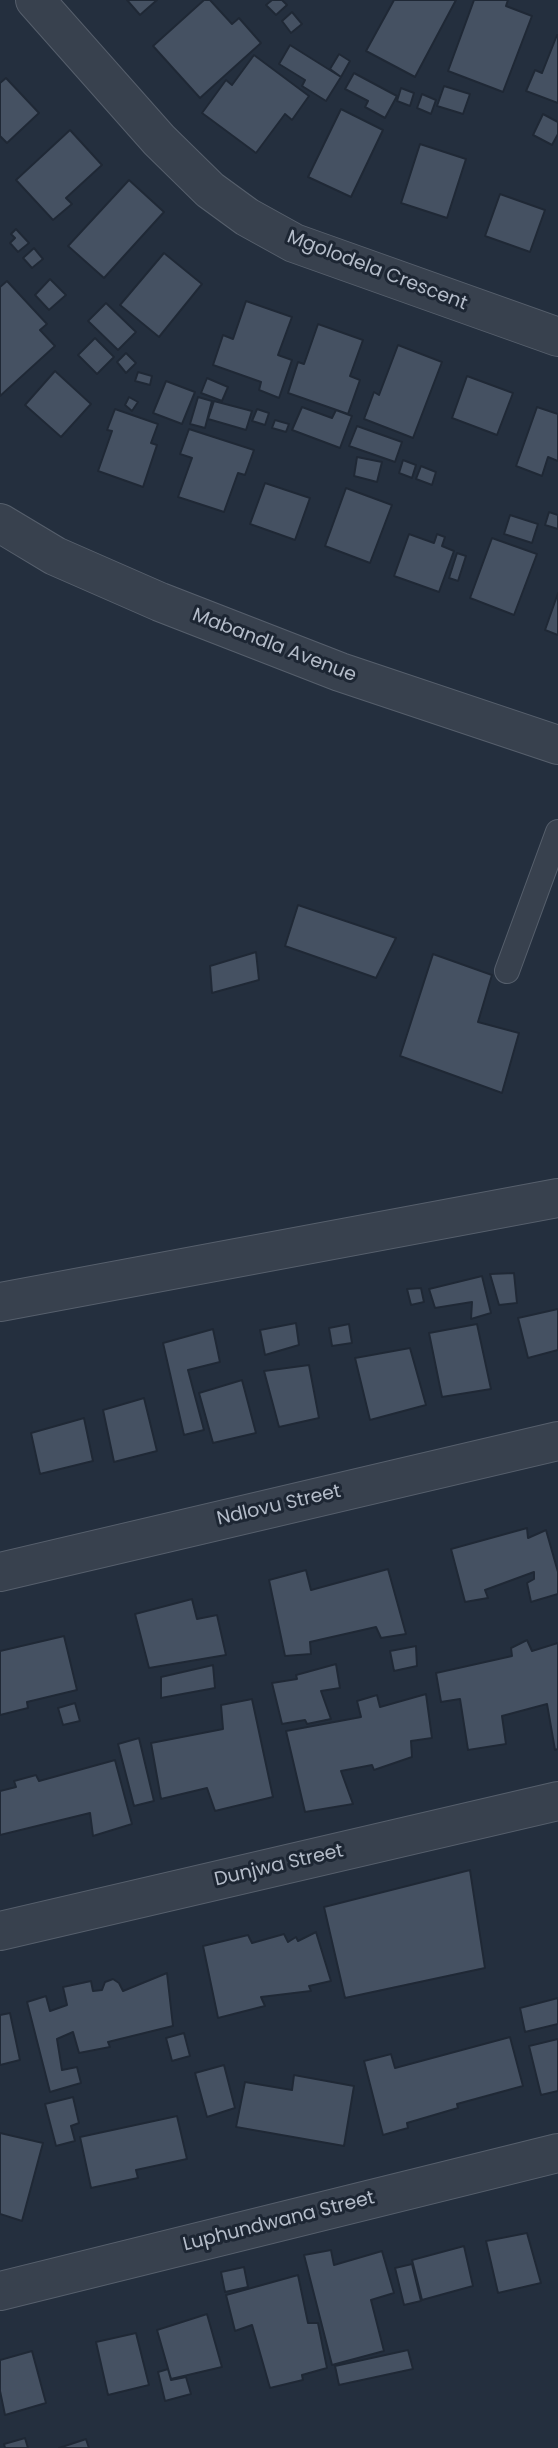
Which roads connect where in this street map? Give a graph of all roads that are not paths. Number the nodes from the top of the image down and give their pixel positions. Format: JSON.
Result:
{"nodes":[{"id":1,"x":35,"y":0,"type":"edge"},
{"id":2,"x":558,"y":337,"type":"edge"},
{"id":3,"x":0,"y":523,"type":"edge"},
{"id":4,"x":558,"y":746,"type":"edge"},
{"id":5,"x":558,"y":832,"type":"edge"},
{"id":6,"x":507,"y":971,"type":"dead end"},
{"id":7,"x":558,"y":1198,"type":"edge"},
{"id":8,"x":0,"y":1302,"type":"edge"},
{"id":9,"x":558,"y":1441,"type":"edge"},
{"id":10,"x":0,"y":1572,"type":"edge"},
{"id":11,"x":558,"y":1801,"type":"edge"},
{"id":12,"x":0,"y":1931,"type":"edge"},
{"id":13,"x":558,"y":2153,"type":"edge"},
{"id":14,"x":0,"y":2291,"type":"edge"}],
"edges":[{"from":1,"to":2,"type":"street","name":"Mgolodela Crescent"},
{"from":3,"to":4,"type":"street","name":"Mabandla Avenue"},
{"from":5,"to":6,"type":"lane"},
{"from":7,"to":8,"type":"street"},
{"from":9,"to":10,"type":"street","name":"Ndlovu Street"},
{"from":11,"to":12,"type":"street","name":"Dunjwa Street"},
{"from":13,"to":14,"type":"street","name":"Luphundwana Street"}]}
